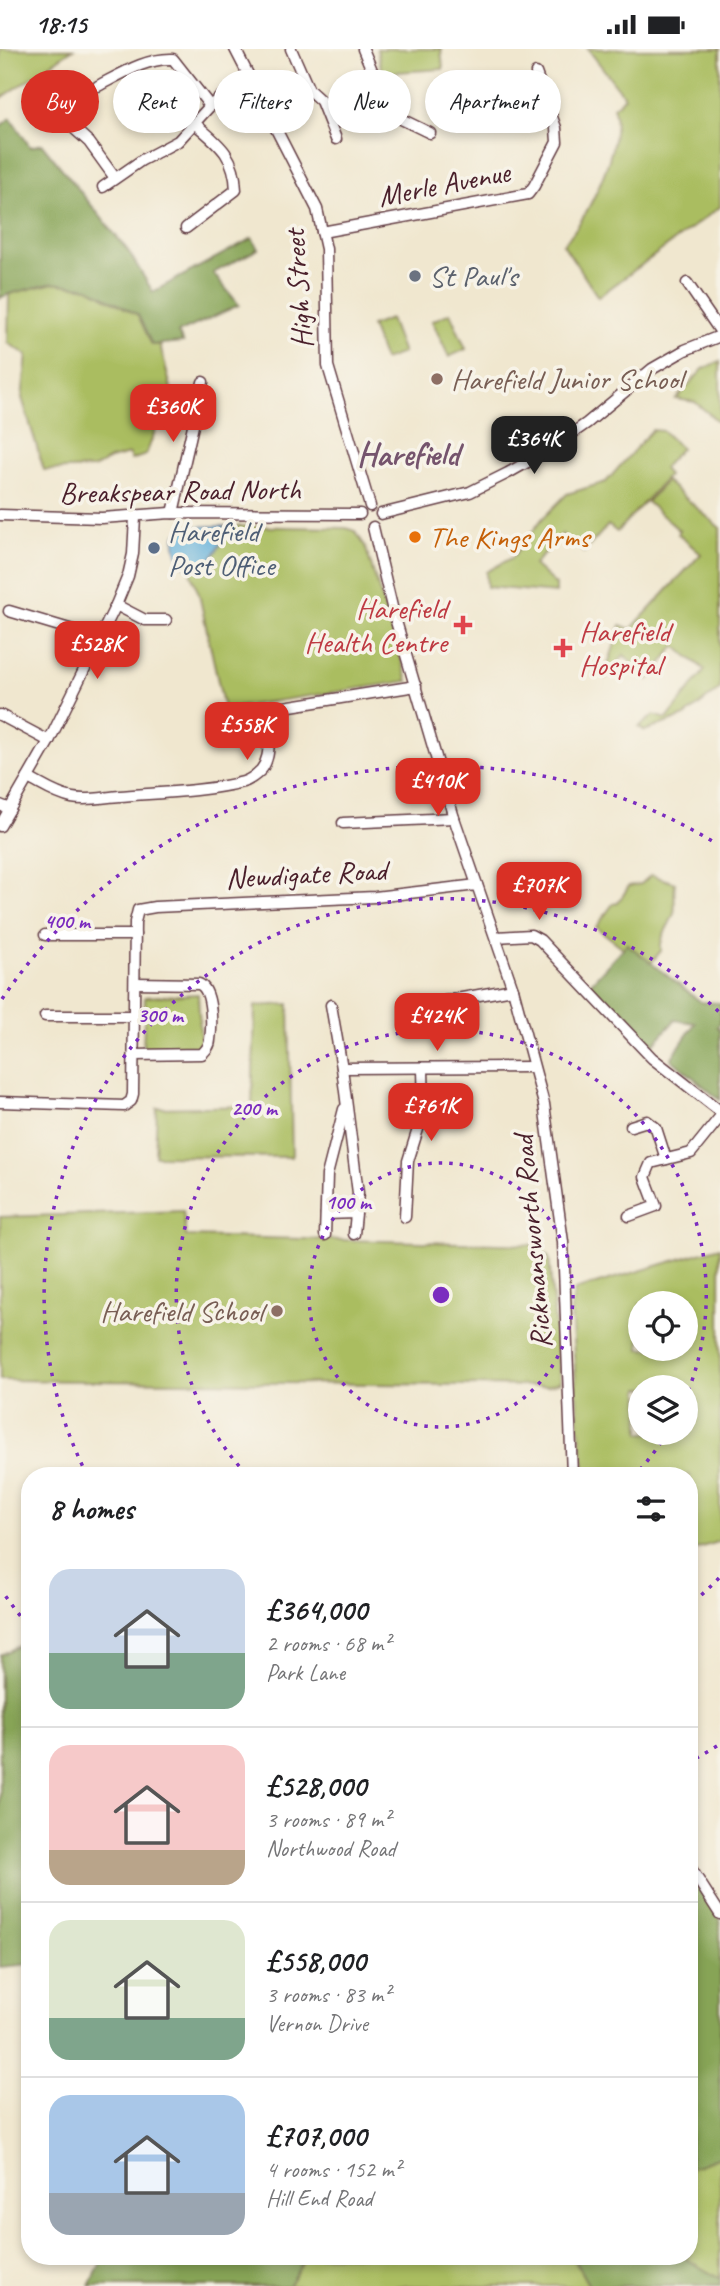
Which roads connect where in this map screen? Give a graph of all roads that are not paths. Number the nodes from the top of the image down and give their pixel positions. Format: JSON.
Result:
{"nodes":[{"id":1,"x":235,"y":49,"type":"edge"},
{"id":2,"x":291,"y":49,"type":"edge"},
{"id":3,"x":363,"y":49,"type":"edge"},
{"id":4,"x":155,"y":54,"type":"edge"},
{"id":5,"x":245,"y":70,"type":"edge"},
{"id":6,"x":99,"y":86,"type":"dead end"},
{"id":7,"x":214,"y":103,"type":"edge"},
{"id":8,"x":210,"y":106,"type":"junction"},
{"id":9,"x":200,"y":117,"type":"edge"},
{"id":10,"x":200,"y":129,"type":"edge"},
{"id":11,"x":425,"y":131,"type":"edge"},
{"id":12,"x":79,"y":133,"type":"edge"},
{"id":13,"x":185,"y":133,"type":"edge"},
{"id":14,"x":278,"y":133,"type":"edge"},
{"id":15,"x":556,"y":133,"type":"edge"},
{"id":16,"x":336,"y":139,"type":"dead end"},
{"id":17,"x":114,"y":178,"type":"junction"},
{"id":18,"x":103,"y":187,"type":"dead end"},
{"id":19,"x":186,"y":228,"type":"dead end"},
{"id":20,"x":322,"y":232,"type":"junction"},
{"id":21,"x":687,"y":283,"type":"dead end"},
{"id":22,"x":720,"y":333,"type":"edge"},
{"id":23,"x":203,"y":382,"type":"dead end"},
{"id":24,"x":0,"y":504,"type":"edge"},
{"id":25,"x":370,"y":506,"type":"junction"},
{"id":26,"x":173,"y":513,"type":"junction"},
{"id":27,"x":360,"y":514,"type":"junction"},
{"id":28,"x":382,"y":514,"type":"junction"},
{"id":29,"x":2,"y":515,"type":"edge"},
{"id":30,"x":135,"y":517,"type":"junction"},
{"id":31,"x":373,"y":527,"type":"junction"},
{"id":32,"x":116,"y":605,"type":"junction"},
{"id":33,"x":9,"y":611,"type":"dead end"},
{"id":34,"x":166,"y":620,"type":"dead end"},
{"id":35,"x":100,"y":638,"type":"junction"},
{"id":36,"x":416,"y":686,"type":"junction"},
{"id":37,"x":0,"y":715,"type":"edge"},
{"id":38,"x":49,"y":741,"type":"junction"},
{"id":39,"x":28,"y":778,"type":"junction"},
{"id":40,"x":5,"y":807,"type":"edge"},
{"id":41,"x":454,"y":818,"type":"junction"},
{"id":42,"x":343,"y":823,"type":"dead end"},
{"id":43,"x":0,"y":826,"type":"edge"},
{"id":44,"x":477,"y":885,"type":"junction"},
{"id":45,"x":45,"y":935,"type":"dead end"},
{"id":46,"x":135,"y":935,"type":"junction"},
{"id":47,"x":496,"y":937,"type":"junction"},
{"id":48,"x":135,"y":983,"type":"junction"},
{"id":49,"x":513,"y":989,"type":"junction"},
{"id":50,"x":445,"y":1001,"type":"dead end"},
{"id":51,"x":331,"y":1005,"type":"dead end"},
{"id":52,"x":45,"y":1016,"type":"dead end"},
{"id":53,"x":134,"y":1016,"type":"junction"},
{"id":54,"x":134,"y":1055,"type":"junction"},
{"id":55,"x":533,"y":1067,"type":"junction"},
{"id":56,"x":342,"y":1068,"type":"junction"},
{"id":57,"x":423,"y":1069,"type":"junction"},
{"id":58,"x":345,"y":1101,"type":"junction"},
{"id":59,"x":0,"y":1102,"type":"edge"},
{"id":60,"x":720,"y":1111,"type":"edge"},
{"id":61,"x":720,"y":1117,"type":"edge"},
{"id":62,"x":631,"y":1126,"type":"dead end"},
{"id":63,"x":666,"y":1159,"type":"junction"},
{"id":64,"x":356,"y":1213,"type":"junction"},
{"id":65,"x":326,"y":1214,"type":"junction"},
{"id":66,"x":629,"y":1216,"type":"dead end"},
{"id":67,"x":405,"y":1217,"type":"dead end"},
{"id":68,"x":354,"y":1234,"type":"dead end"},
{"id":69,"x":325,"y":1235,"type":"dead end"},
{"id":70,"x":572,"y":1467,"type":"edge"},
{"id":71,"x":698,"y":1880,"type":"edge"},
{"id":72,"x":720,"y":1915,"type":"edge"}],
"edges":[{"from":1,"to":5,"type":"street","name":"High Street"},
{"from":2,"to":16,"type":"street"},
{"from":3,"to":11,"type":"street"},
{"from":4,"to":6,"type":"street"},
{"from":4,"to":8,"type":"street"},
{"from":7,"to":8,"type":"street"},
{"from":8,"to":9,"type":"street"},
{"from":10,"to":19,"type":"street"},
{"from":12,"to":17,"type":"street"},
{"from":13,"to":17,"type":"street"},
{"from":14,"to":20,"type":"street","name":"High Street"},
{"from":15,"to":20,"type":"street","name":"Merle Avenue"},
{"from":17,"to":18,"type":"street"},
{"from":20,"to":25,"type":"street","name":"High Street"},
{"from":21,"to":22,"type":"street"},
{"from":22,"to":28,"type":"street"},
{"from":23,"to":26,"type":"street"},
{"from":24,"to":29,"type":"street"},
{"from":25,"to":27,"type":"street"},
{"from":25,"to":28,"type":"street"},
{"from":26,"to":27,"type":"street","name":"Breakspear Road North"},
{"from":26,"to":30,"type":"street","name":"Breakspear Road North"},
{"from":27,"to":31,"type":"street"},
{"from":28,"to":31,"type":"street"},
{"from":29,"to":30,"type":"street","name":"Breakspear Road North"},
{"from":30,"to":32,"type":"street"},
{"from":31,"to":36,"type":"street","name":"Rickmansworth Road"},
{"from":32,"to":34,"type":"street"},
{"from":32,"to":35,"type":"street"},
{"from":33,"to":35,"type":"street"},
{"from":35,"to":38,"type":"street"},
{"from":36,"to":39,"type":"street"},
{"from":36,"to":41,"type":"street","name":"Rickmansworth Road"},
{"from":37,"to":38,"type":"street"},
{"from":38,"to":39,"type":"street"},
{"from":39,"to":40,"type":"street"},
{"from":40,"to":43,"type":"street"},
{"from":41,"to":42,"type":"street"},
{"from":41,"to":44,"type":"street","name":"Rickmansworth Road"},
{"from":44,"to":46,"type":"street","name":"Newdigate Road"},
{"from":44,"to":47,"type":"street","name":"Rickmansworth Road"},
{"from":45,"to":46,"type":"street"},
{"from":46,"to":48,"type":"street"},
{"from":47,"to":49,"type":"street","name":"Rickmansworth Road"},
{"from":47,"to":60,"type":"street"},
{"from":48,"to":53,"type":"street"},
{"from":48,"to":54,"type":"street"},
{"from":49,"to":50,"type":"street"},
{"from":49,"to":55,"type":"street","name":"Rickmansworth Road"},
{"from":51,"to":56,"type":"street"},
{"from":52,"to":53,"type":"street"},
{"from":53,"to":54,"type":"street"},
{"from":54,"to":59,"type":"street"},
{"from":55,"to":57,"type":"street"},
{"from":55,"to":70,"type":"street","name":"Rickmansworth Road"},
{"from":56,"to":57,"type":"street"},
{"from":56,"to":58,"type":"street"},
{"from":57,"to":67,"type":"street"},
{"from":58,"to":64,"type":"street"},
{"from":58,"to":65,"type":"street"},
{"from":61,"to":63,"type":"street"},
{"from":62,"to":63,"type":"street"},
{"from":63,"to":66,"type":"street"},
{"from":64,"to":65,"type":"street"},
{"from":64,"to":68,"type":"street"},
{"from":65,"to":69,"type":"street"},
{"from":71,"to":72,"type":"street"}]}
